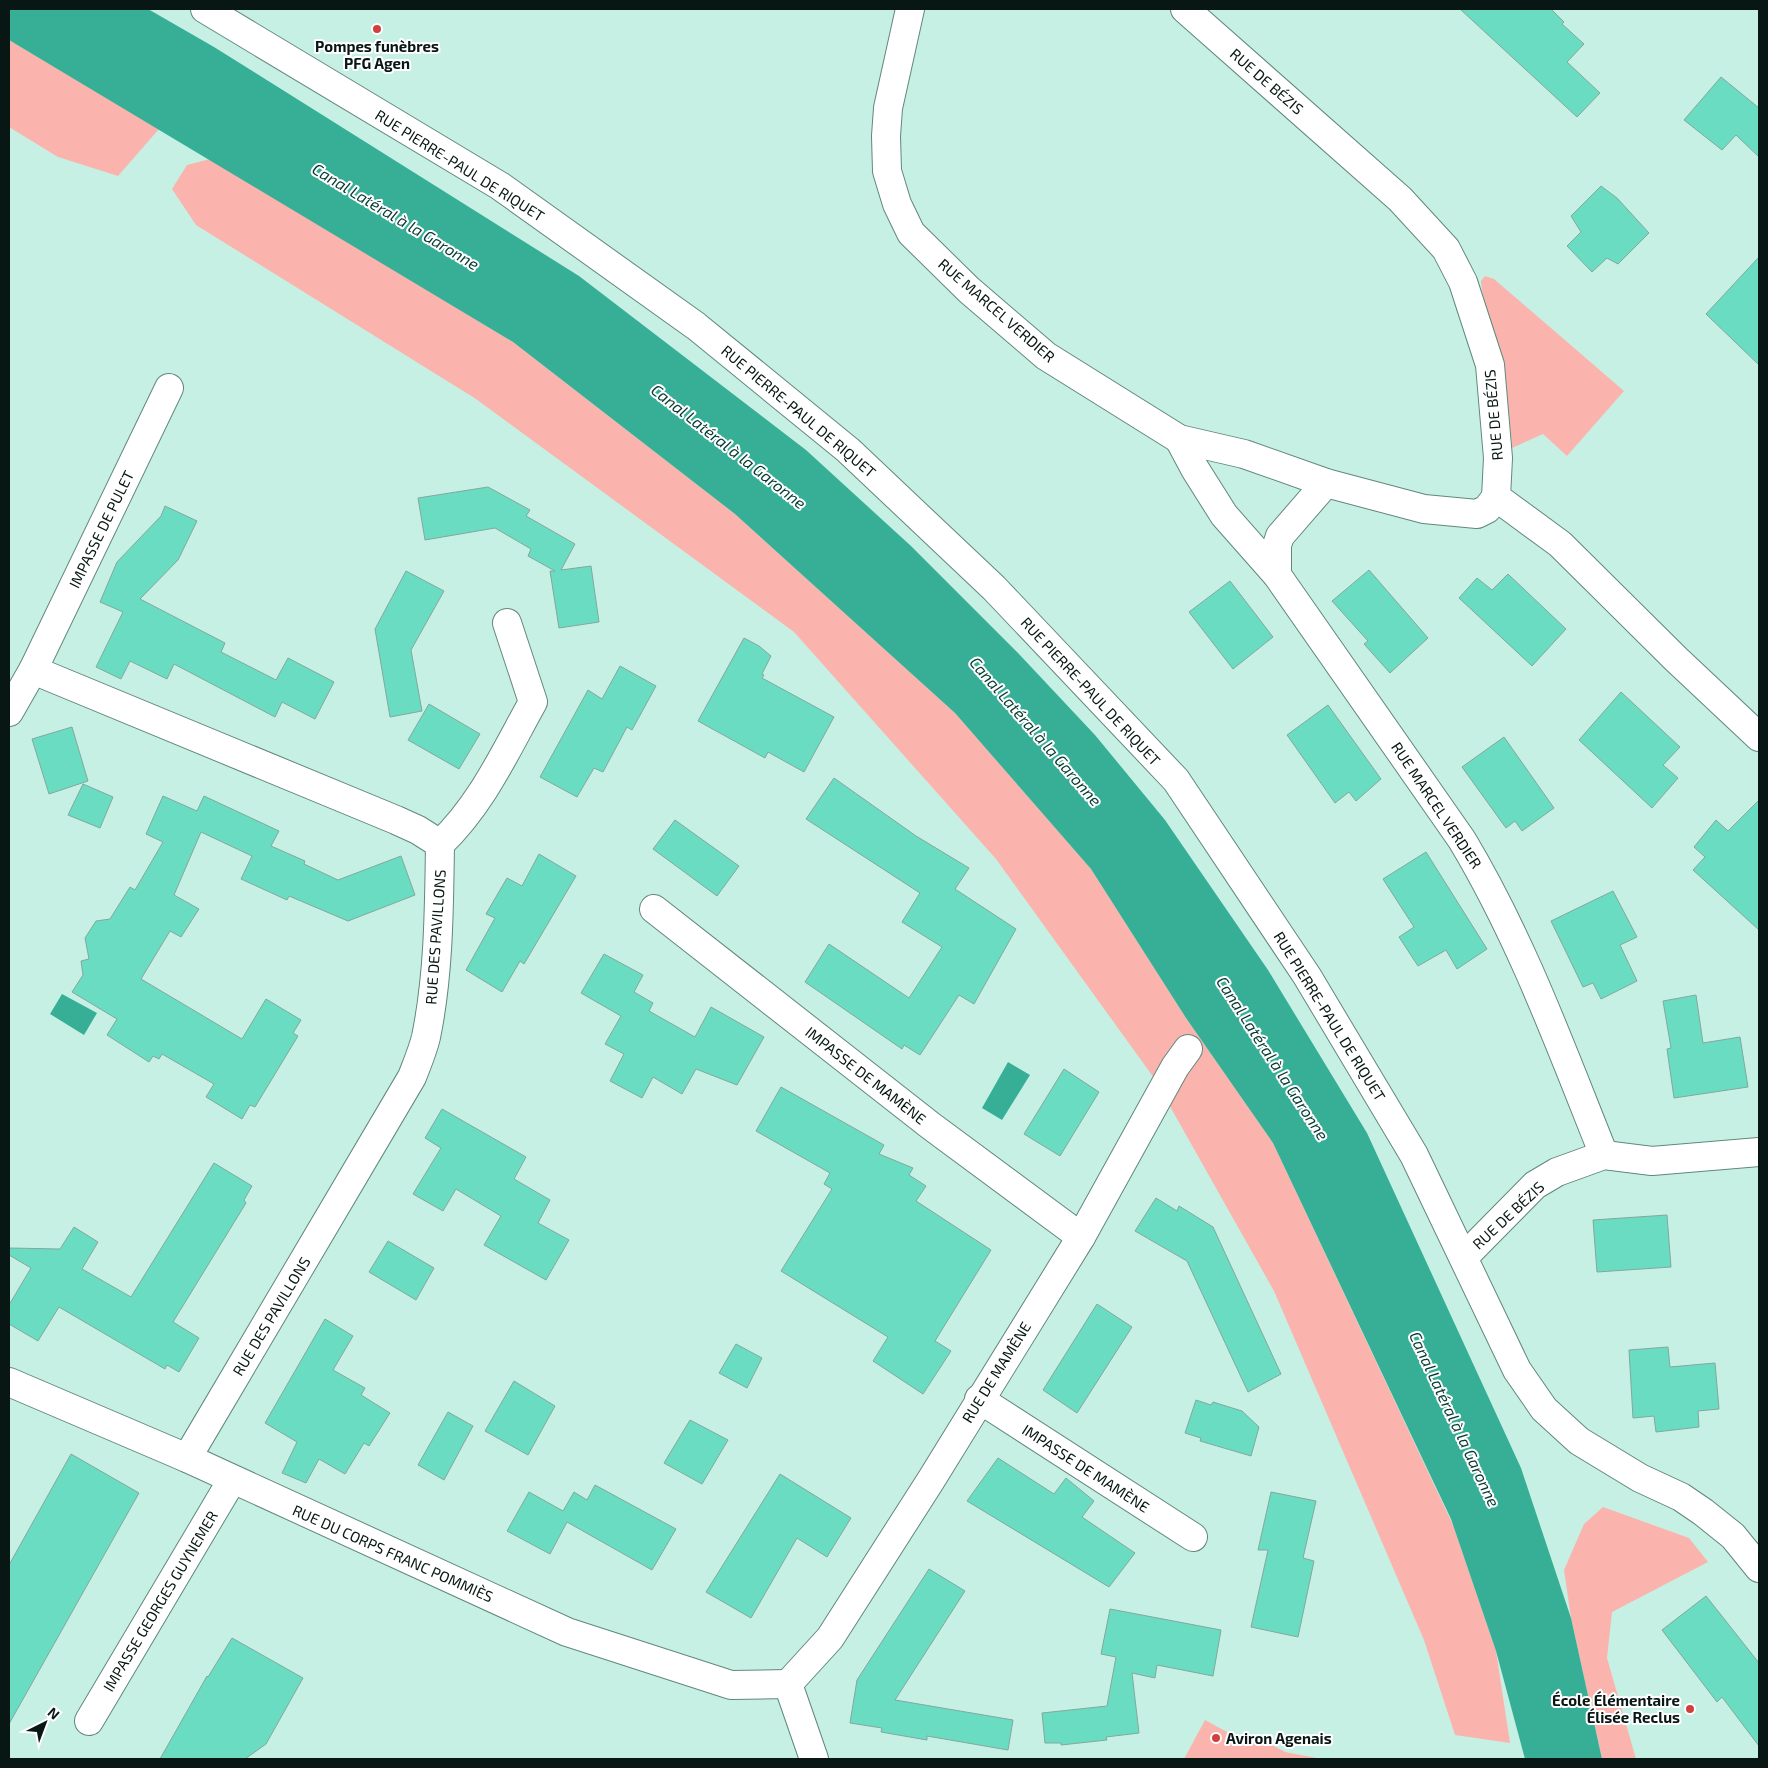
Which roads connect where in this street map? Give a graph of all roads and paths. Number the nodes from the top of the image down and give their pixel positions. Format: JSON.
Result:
{"nodes":[{"id":1,"x":205,"y":9,"type":"edge"},
{"id":2,"x":910,"y":9,"type":"edge"},
{"id":3,"x":1185,"y":9,"type":"edge"},
{"id":4,"x":169,"y":388,"type":"dead end"},
{"id":5,"x":1180,"y":439,"type":"junction"},
{"id":6,"x":1326,"y":483,"type":"junction"},
{"id":7,"x":1496,"y":497,"type":"junction"},
{"id":8,"x":1278,"y":575,"type":"junction"},
{"id":9,"x":507,"y":623,"type":"dead end"},
{"id":10,"x":33,"y":670,"type":"junction"},
{"id":11,"x":9,"y":712,"type":"edge"},
{"id":12,"x":1759,"y":737,"type":"edge"},
{"id":13,"x":440,"y":844,"type":"junction"},
{"id":14,"x":654,"y":909,"type":"dead end"},
{"id":15,"x":1188,"y":1049,"type":"dead end"},
{"id":16,"x":1759,"y":1152,"type":"edge"},
{"id":17,"x":1604,"y":1155,"type":"junction"},
{"id":18,"x":1081,"y":1237,"type":"junction"},
{"id":19,"x":1464,"y":1257,"type":"junction"},
{"id":20,"x":9,"y":1382,"type":"edge"},
{"id":21,"x":979,"y":1400,"type":"junction"},
{"id":22,"x":187,"y":1458,"type":"junction"},
{"id":23,"x":232,"y":1480,"type":"junction"},
{"id":24,"x":1193,"y":1536,"type":"dead end"},
{"id":25,"x":1759,"y":1568,"type":"edge"},
{"id":26,"x":788,"y":1684,"type":"junction"},
{"id":27,"x":88,"y":1721,"type":"dead end"},
{"id":28,"x":814,"y":1759,"type":"edge"}],
"edges":[{"from":1,"to":19,"type":"street","name":"RUE PIERRE-PAUL DE RIQUET"},
{"from":2,"to":5,"type":"street","name":"RUE MARCEL VERDIER"},
{"from":3,"to":7,"type":"street","name":"RUE DE BÉZIS"},
{"from":4,"to":10,"type":"street","name":"IMPASSE DE PULET"},
{"from":5,"to":6,"type":"street","name":"RUE MARCEL VERDIER"},
{"from":5,"to":8,"type":"street","name":"RUE MARCEL VERDIER"},
{"from":6,"to":7,"type":"street","name":"RUE MARCEL VERDIER"},
{"from":6,"to":8,"type":"street"},
{"from":7,"to":12,"type":"street"},
{"from":8,"to":17,"type":"street","name":"RUE MARCEL VERDIER"},
{"from":9,"to":13,"type":"street"},
{"from":10,"to":11,"type":"street"},
{"from":10,"to":13,"type":"street"},
{"from":13,"to":22,"type":"street","name":"RUE DES PAVILLONS"},
{"from":14,"to":18,"type":"street","name":"IMPASSE DE MAMÈNE"},
{"from":15,"to":18,"type":"street","name":"RUE DE MAMÈNE"},
{"from":16,"to":17,"type":"street","name":"RUE DE BÉZIS"},
{"from":17,"to":19,"type":"street","name":"RUE DE BÉZIS"},
{"from":18,"to":21,"type":"street","name":"RUE DE MAMÈNE"},
{"from":19,"to":25,"type":"street","name":"RUE PIERRE-PAUL DE RIQUET"},
{"from":20,"to":22,"type":"street","name":"RUE DU CORPS FRANC POMMIÈS"},
{"from":21,"to":24,"type":"street","name":"IMPASSE DE MAMÈNE"},
{"from":21,"to":26,"type":"street","name":"RUE DE MAMÈNE"},
{"from":22,"to":23,"type":"street","name":"RUE DU CORPS FRANC POMMIÈS"},
{"from":23,"to":26,"type":"street","name":"RUE DU CORPS FRANC POMMIÈS"},
{"from":23,"to":27,"type":"street","name":"IMPASSE GEORGES GUYNEMER"},
{"from":26,"to":28,"type":"street"}]}
